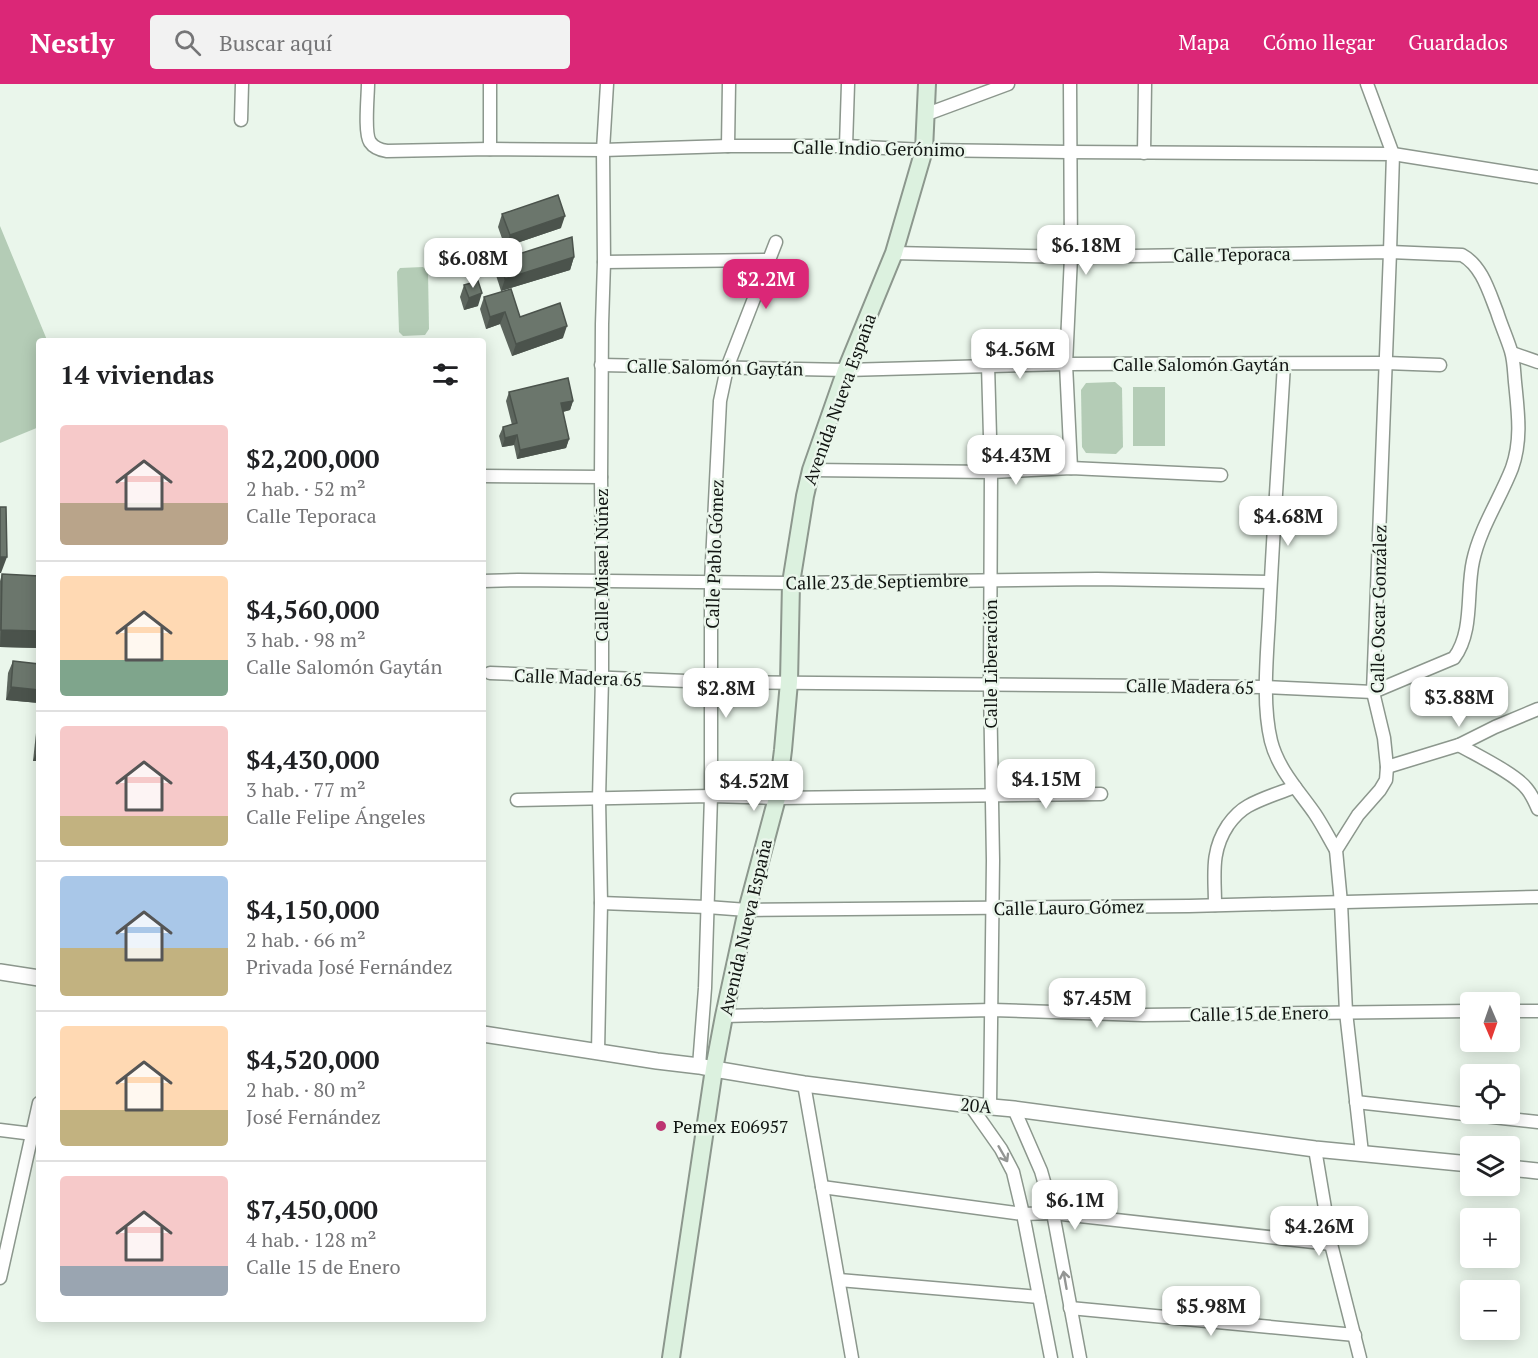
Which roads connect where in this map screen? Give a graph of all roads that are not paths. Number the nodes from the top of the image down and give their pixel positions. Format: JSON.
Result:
{"nodes":[{"id":1,"x":242,"y":84,"type":"edge"},
{"id":2,"x":368,"y":84,"type":"edge"},
{"id":3,"x":490,"y":84,"type":"edge"},
{"id":4,"x":607,"y":84,"type":"edge"},
{"id":5,"x":729,"y":84,"type":"edge"},
{"id":6,"x":848,"y":84,"type":"edge"},
{"id":7,"x":927,"y":84,"type":"edge"},
{"id":8,"x":1008,"y":84,"type":"edge"},
{"id":9,"x":1070,"y":84,"type":"edge"},
{"id":10,"x":1145,"y":84,"type":"edge"},
{"id":11,"x":1367,"y":84,"type":"edge"},
{"id":12,"x":927,"y":114,"type":"junction"},
{"id":13,"x":241,"y":120,"type":"dead end"},
{"id":14,"x":728,"y":146,"type":"junction"},
{"id":15,"x":846,"y":146,"type":"junction"},
{"id":16,"x":489,"y":149,"type":"junction"},
{"id":17,"x":603,"y":150,"type":"junction"},
{"id":18,"x":924,"y":150,"type":"junction"},
{"id":19,"x":1070,"y":153,"type":"junction"},
{"id":20,"x":1144,"y":153,"type":"junction"},
{"id":21,"x":1393,"y":154,"type":"junction"},
{"id":22,"x":1538,"y":177,"type":"edge"},
{"id":23,"x":776,"y":242,"type":"dead end"},
{"id":24,"x":1390,"y":252,"type":"junction"},
{"id":25,"x":894,"y":253,"type":"junction"},
{"id":26,"x":1462,"y":255,"type":"joint"},
{"id":27,"x":1071,"y":256,"type":"junction"},
{"id":28,"x":769,"y":260,"type":"junction"},
{"id":29,"x":604,"y":262,"type":"junction"},
{"id":30,"x":1512,"y":353,"type":"junction"},
{"id":31,"x":1538,"y":362,"type":"edge"},
{"id":32,"x":1386,"y":363,"type":"junction"},
{"id":33,"x":1066,"y":364,"type":"junction"},
{"id":34,"x":1284,"y":364,"type":"junction"},
{"id":35,"x":602,"y":365,"type":"junction"},
{"id":36,"x":988,"y":365,"type":"junction"},
{"id":37,"x":1440,"y":365,"type":"dead end"},
{"id":38,"x":727,"y":368,"type":"junction"},
{"id":39,"x":846,"y":370,"type":"junction"},
{"id":40,"x":1071,"y":468,"type":"junction"},
{"id":41,"x":811,"y":470,"type":"junction"},
{"id":42,"x":991,"y":472,"type":"junction"},
{"id":43,"x":1221,"y":475,"type":"dead end"},
{"id":44,"x":486,"y":476,"type":"edge"},
{"id":45,"x":601,"y":477,"type":"junction"},
{"id":46,"x":991,"y":579,"type":"junction"},
{"id":47,"x":486,"y":581,"type":"edge"},
{"id":48,"x":602,"y":581,"type":"junction"},
{"id":49,"x":711,"y":582,"type":"junction"},
{"id":50,"x":1270,"y":582,"type":"junction"},
{"id":51,"x":791,"y":583,"type":"junction"},
{"id":52,"x":490,"y":673,"type":"dead end"},
{"id":53,"x":602,"y":678,"type":"junction"},
{"id":54,"x":711,"y":682,"type":"junction"},
{"id":55,"x":789,"y":682,"type":"junction"},
{"id":56,"x":990,"y":685,"type":"junction"},
{"id":57,"x":1266,"y":687,"type":"junction"},
{"id":58,"x":1373,"y":692,"type":"junction"},
{"id":59,"x":1538,"y":709,"type":"edge"},
{"id":60,"x":1459,"y":745,"type":"junction"},
{"id":61,"x":1387,"y":767,"type":"junction"},
{"id":62,"x":1295,"y":787,"type":"junction"},
{"id":63,"x":1101,"y":794,"type":"dead end"},
{"id":64,"x":711,"y":796,"type":"junction"},
{"id":65,"x":991,"y":796,"type":"junction"},
{"id":66,"x":599,"y":798,"type":"junction"},
{"id":67,"x":777,"y":798,"type":"junction"},
{"id":68,"x":517,"y":800,"type":"dead end"},
{"id":69,"x":1538,"y":809,"type":"edge"},
{"id":70,"x":1335,"y":850,"type":"junction"},
{"id":71,"x":1538,"y":897,"type":"edge"},
{"id":72,"x":601,"y":903,"type":"junction"},
{"id":73,"x":1341,"y":903,"type":"junction"},
{"id":74,"x":1215,"y":905,"type":"junction"},
{"id":75,"x":707,"y":907,"type":"junction"},
{"id":76,"x":992,"y":908,"type":"junction"},
{"id":77,"x":747,"y":910,"type":"junction"},
{"id":78,"x":0,"y":972,"type":"edge"},
{"id":79,"x":36,"y":978,"type":"edge"},
{"id":80,"x":992,"y":1010,"type":"junction"},
{"id":81,"x":1460,"y":1011,"type":"edge"},
{"id":82,"x":1520,"y":1011,"type":"edge"},
{"id":83,"x":1538,"y":1011,"type":"edge"},
{"id":84,"x":1346,"y":1012,"type":"junction"},
{"id":85,"x":724,"y":1016,"type":"junction"},
{"id":86,"x":486,"y":1034,"type":"edge"},
{"id":87,"x":598,"y":1052,"type":"junction"},
{"id":88,"x":706,"y":1067,"type":"junction"},
{"id":89,"x":804,"y":1084,"type":"junction"},
{"id":90,"x":1356,"y":1102,"type":"junction"},
{"id":91,"x":970,"y":1105,"type":"junction"},
{"id":92,"x":990,"y":1106,"type":"junction"},
{"id":93,"x":1014,"y":1109,"type":"junction"},
{"id":94,"x":36,"y":1118,"type":"edge"},
{"id":95,"x":1538,"y":1122,"type":"edge"},
{"id":96,"x":0,"y":1130,"type":"edge"},
{"id":97,"x":33,"y":1134,"type":"junction"},
{"id":98,"x":1315,"y":1149,"type":"junction"},
{"id":99,"x":1362,"y":1153,"type":"junction"},
{"id":100,"x":1460,"y":1163,"type":"edge"},
{"id":101,"x":1520,"y":1169,"type":"edge"},
{"id":102,"x":1538,"y":1170,"type":"edge"},
{"id":103,"x":822,"y":1187,"type":"junction"},
{"id":104,"x":1053,"y":1213,"type":"junction"},
{"id":105,"x":1023,"y":1214,"type":"junction"},
{"id":106,"x":1331,"y":1244,"type":"junction"},
{"id":107,"x":0,"y":1278,"type":"edge"},
{"id":108,"x":839,"y":1280,"type":"junction"},
{"id":109,"x":1039,"y":1297,"type":"junction"},
{"id":110,"x":1070,"y":1308,"type":"junction"},
{"id":111,"x":1355,"y":1335,"type":"junction"},
{"id":112,"x":671,"y":1358,"type":"edge"},
{"id":113,"x":852,"y":1358,"type":"edge"},
{"id":114,"x":1050,"y":1358,"type":"edge"},
{"id":115,"x":1080,"y":1358,"type":"edge"},
{"id":116,"x":1360,"y":1358,"type":"edge"}],
"edges":[{"from":1,"to":13,"type":"street"},
{"from":2,"to":16,"type":"street","name":"Calle Indio Gerónimo"},
{"from":3,"to":16,"type":"street"},
{"from":4,"to":17,"type":"street","name":"Calle Misael Núñez"},
{"from":5,"to":14,"type":"street"},
{"from":6,"to":15,"type":"street"},
{"from":7,"to":12,"type":"main road","name":"Avenida Nueva España"},
{"from":8,"to":12,"type":"street"},
{"from":9,"to":19,"type":"street"},
{"from":10,"to":20,"type":"street"},
{"from":11,"to":21,"type":"street"},
{"from":12,"to":18,"type":"main road","name":"Avenida Nueva España"},
{"from":14,"to":15,"type":"street","name":"Calle Indio Gerónimo"},
{"from":14,"to":17,"type":"street","name":"Calle Indio Gerónimo"},
{"from":15,"to":18,"type":"street","name":"Calle Indio Gerónimo"},
{"from":16,"to":17,"type":"street","name":"Calle Indio Gerónimo"},
{"from":17,"to":29,"type":"street","name":"Calle Misael Núñez"},
{"from":18,"to":19,"type":"street","name":"Calle Indio Gerónimo"},
{"from":18,"to":25,"type":"main road","name":"Avenida Nueva España"},
{"from":19,"to":20,"type":"street","name":"Calle Indio Gerónimo"},
{"from":19,"to":27,"type":"street"},
{"from":20,"to":21,"type":"street","name":"Calle Indio Gerónimo"},
{"from":21,"to":22,"type":"street","name":"Calle Indio Gerónimo"},
{"from":21,"to":24,"type":"street","name":"Calle Oscar González"},
{"from":23,"to":28,"type":"street"},
{"from":24,"to":26,"type":"street","name":"Calle Teporaca"},
{"from":24,"to":27,"type":"street","name":"Calle Teporaca"},
{"from":24,"to":32,"type":"street","name":"Calle Oscar González"},
{"from":25,"to":27,"type":"street","name":"Calle Teporaca"},
{"from":25,"to":39,"type":"main road","name":"Avenida Nueva España"},
{"from":26,"to":30,"type":"street","name":"Calle Madera 65"},
{"from":27,"to":33,"type":"street"},
{"from":28,"to":29,"type":"street"},
{"from":28,"to":38,"type":"street"},
{"from":29,"to":35,"type":"street","name":"Calle Misael Núñez"},
{"from":30,"to":31,"type":"street"},
{"from":30,"to":58,"type":"street","name":"Calle Madera 65"},
{"from":32,"to":34,"type":"street","name":"Calle Salomón Gaytán"},
{"from":32,"to":37,"type":"street","name":"Calle Salomón Gaytán"},
{"from":32,"to":58,"type":"street","name":"Calle Oscar González"},
{"from":33,"to":34,"type":"street","name":"Calle Salomón Gaytán"},
{"from":33,"to":36,"type":"street","name":"Calle Salomón Gaytán"},
{"from":33,"to":40,"type":"street"},
{"from":34,"to":50,"type":"street"},
{"from":35,"to":38,"type":"street","name":"Calle Salomón Gaytán"},
{"from":35,"to":45,"type":"street","name":"Calle Misael Núñez"},
{"from":36,"to":39,"type":"street","name":"Calle Salomón Gaytán"},
{"from":36,"to":42,"type":"street","name":"Calle Liberación"},
{"from":38,"to":39,"type":"street","name":"Calle Salomón Gaytán"},
{"from":38,"to":49,"type":"street","name":"Calle Pablo Gómez"},
{"from":39,"to":41,"type":"main road","name":"Avenida Nueva España"},
{"from":40,"to":42,"type":"street"},
{"from":40,"to":43,"type":"street"},
{"from":41,"to":42,"type":"street"},
{"from":41,"to":51,"type":"main road","name":"Avenida Nueva España"},
{"from":42,"to":46,"type":"street","name":"Calle Liberación"},
{"from":44,"to":45,"type":"street"},
{"from":45,"to":48,"type":"street","name":"Calle Misael Núñez"},
{"from":46,"to":50,"type":"street","name":"Calle 23 de Septiembre"},
{"from":46,"to":51,"type":"street","name":"Calle 23 de Septiembre"},
{"from":46,"to":56,"type":"street","name":"Calle Liberación"},
{"from":47,"to":48,"type":"street","name":"Calle 23 de Septiembre"},
{"from":48,"to":49,"type":"street","name":"Calle 23 de Septiembre"},
{"from":48,"to":53,"type":"street","name":"Calle Misael Núñez"},
{"from":49,"to":51,"type":"street","name":"Calle 23 de Septiembre"},
{"from":49,"to":54,"type":"street","name":"Calle Pablo Gómez"},
{"from":50,"to":57,"type":"street"},
{"from":51,"to":55,"type":"main road","name":"Avenida Nueva España"},
{"from":52,"to":53,"type":"street","name":"Calle Madera 65"},
{"from":53,"to":54,"type":"street","name":"Calle Madera 65"},
{"from":53,"to":66,"type":"street","name":"Calle Misael Núñez"},
{"from":54,"to":55,"type":"street","name":"Calle Madera 65"},
{"from":54,"to":64,"type":"street","name":"Calle Pablo Gómez"},
{"from":55,"to":56,"type":"street","name":"Calle Madera 65"},
{"from":55,"to":67,"type":"main road","name":"Avenida Nueva España"},
{"from":56,"to":57,"type":"street","name":"Calle Madera 65"},
{"from":56,"to":65,"type":"street","name":"Calle Liberación"},
{"from":57,"to":58,"type":"street","name":"Calle Madera 65"},
{"from":57,"to":62,"type":"street"},
{"from":58,"to":61,"type":"street","name":"Calle Oscar González"},
{"from":59,"to":60,"type":"street"},
{"from":60,"to":61,"type":"street"},
{"from":60,"to":69,"type":"street"},
{"from":61,"to":70,"type":"street","name":"Calle Oscar González"},
{"from":62,"to":70,"type":"street"},
{"from":62,"to":74,"type":"street"},
{"from":63,"to":65,"type":"street"},
{"from":64,"to":66,"type":"street"},
{"from":64,"to":67,"type":"street"},
{"from":64,"to":75,"type":"street","name":"Calle Pablo Gómez"},
{"from":65,"to":67,"type":"street"},
{"from":65,"to":76,"type":"street","name":"Calle Liberación"},
{"from":66,"to":68,"type":"street"},
{"from":66,"to":72,"type":"street","name":"Calle Misael Núñez"},
{"from":67,"to":77,"type":"main road","name":"Avenida Nueva España"},
{"from":70,"to":73,"type":"street"},
{"from":71,"to":73,"type":"street","name":"Calle Lauro Gómez"},
{"from":72,"to":75,"type":"street","name":"Calle Lauro Gómez"},
{"from":72,"to":87,"type":"street","name":"Calle Misael Núñez"},
{"from":73,"to":74,"type":"street","name":"Calle Lauro Gómez"},
{"from":73,"to":84,"type":"street"},
{"from":74,"to":76,"type":"street","name":"Calle Lauro Gómez"},
{"from":75,"to":77,"type":"street","name":"Calle Lauro Gómez"},
{"from":75,"to":88,"type":"street","name":"Calle Pablo Gómez"},
{"from":76,"to":77,"type":"street","name":"Calle Lauro Gómez"},
{"from":76,"to":80,"type":"street","name":"Calle Liberación"},
{"from":77,"to":85,"type":"main road","name":"Avenida Nueva España"},
{"from":78,"to":79,"type":"street"},
{"from":80,"to":84,"type":"street","name":"Calle 15 de Enero"},
{"from":80,"to":85,"type":"street","name":"Calle 15 de Enero"},
{"from":80,"to":92,"type":"street","name":"Calle Liberación"},
{"from":81,"to":84,"type":"street","name":"Calle 15 de Enero"},
{"from":82,"to":83,"type":"street"},
{"from":84,"to":90,"type":"street"},
{"from":85,"to":88,"type":"main road","name":"Avenida Nueva España"},
{"from":86,"to":87,"type":"street","name":"20A"},
{"from":87,"to":88,"type":"street","name":"20A"},
{"from":88,"to":89,"type":"street","name":"20A"},
{"from":88,"to":112,"type":"main road","name":"Avenida Nueva España"},
{"from":89,"to":91,"type":"street","name":"20A"},
{"from":89,"to":103,"type":"street"},
{"from":90,"to":95,"type":"street"},
{"from":90,"to":99,"type":"street"},
{"from":91,"to":92,"type":"street","name":"20A"},
{"from":91,"to":105,"type":"street","one_way":true},
{"from":92,"to":93,"type":"street","name":"20A"},
{"from":93,"to":98,"type":"street","name":"20A"},
{"from":93,"to":104,"type":"street"},
{"from":94,"to":97,"type":"street"},
{"from":96,"to":97,"type":"street"},
{"from":97,"to":107,"type":"street"},
{"from":98,"to":99,"type":"street","name":"20A"},
{"from":98,"to":106,"type":"street"},
{"from":99,"to":100,"type":"street","name":"20A"},
{"from":101,"to":102,"type":"street"},
{"from":103,"to":105,"type":"street"},
{"from":103,"to":108,"type":"street"},
{"from":104,"to":105,"type":"street"},
{"from":104,"to":106,"type":"street"},
{"from":110,"to":104,"type":"street","one_way":true},
{"from":105,"to":109,"type":"street"},
{"from":106,"to":111,"type":"street"},
{"from":108,"to":109,"type":"street"},
{"from":108,"to":113,"type":"street"},
{"from":109,"to":114,"type":"street"},
{"from":110,"to":111,"type":"street"},
{"from":110,"to":115,"type":"street"},
{"from":111,"to":116,"type":"street"}]}
